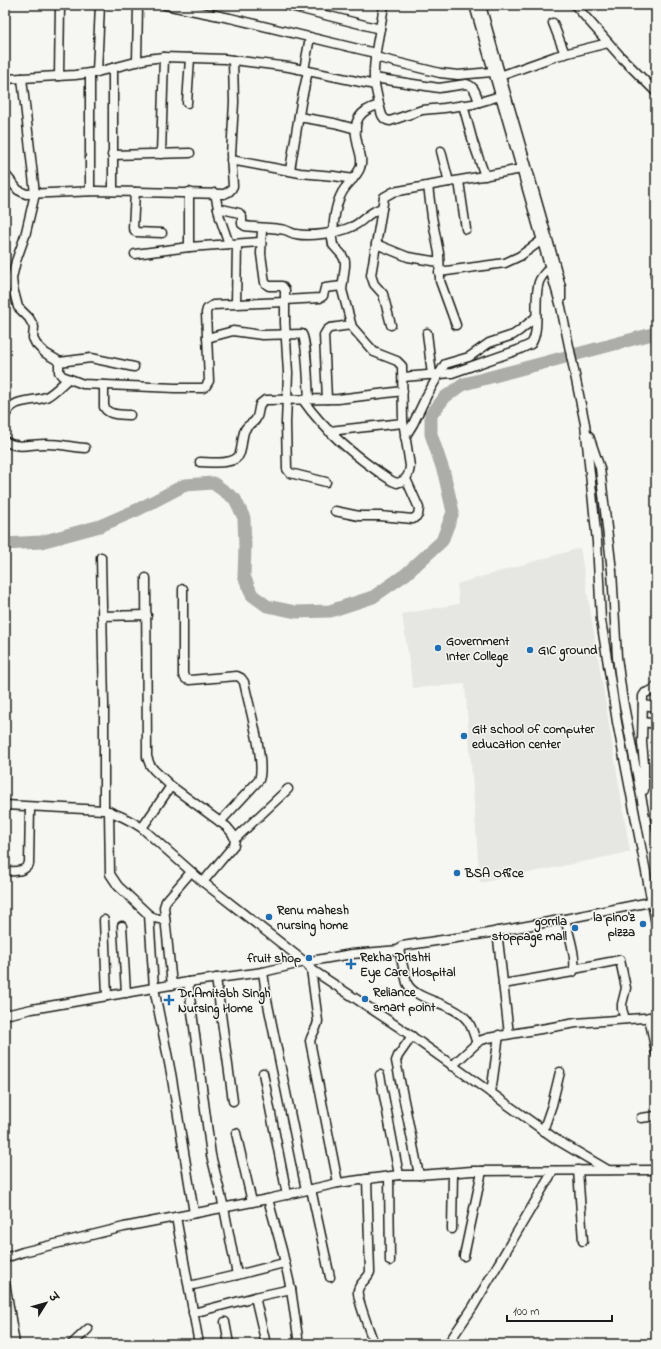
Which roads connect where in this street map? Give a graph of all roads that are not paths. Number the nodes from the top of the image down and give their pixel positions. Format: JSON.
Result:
{"nodes":[{"id":1,"x":60,"y":5,"type":"edge"},
{"id":2,"x":100,"y":5,"type":"edge"},
{"id":3,"x":138,"y":5,"type":"edge"},
{"id":4,"x":165,"y":5,"type":"edge"},
{"id":5,"x":286,"y":5,"type":"edge"},
{"id":6,"x":384,"y":5,"type":"edge"},
{"id":7,"x":474,"y":5,"type":"edge"},
{"id":8,"x":481,"y":5,"type":"edge"},
{"id":9,"x":575,"y":5,"type":"edge"},
{"id":10,"x":174,"y":6,"type":"edge"},
{"id":11,"x":204,"y":9,"type":"edge"},
{"id":12,"x":553,"y":23,"type":"dead end"},
{"id":13,"x":380,"y":29,"type":"junction"},
{"id":14,"x":310,"y":37,"type":"junction"},
{"id":15,"x":608,"y":43,"type":"junction"},
{"id":16,"x":565,"y":54,"type":"junction"},
{"id":17,"x":375,"y":55,"type":"junction"},
{"id":18,"x":164,"y":57,"type":"junction"},
{"id":19,"x":190,"y":58,"type":"junction"},
{"id":20,"x":233,"y":60,"type":"junction"},
{"id":21,"x":137,"y":62,"type":"junction"},
{"id":22,"x":113,"y":68,"type":"junction"},
{"id":23,"x":306,"y":70,"type":"junction"},
{"id":24,"x":94,"y":72,"type":"junction"},
{"id":25,"x":496,"y":74,"type":"junction"},
{"id":26,"x":59,"y":76,"type":"junction"},
{"id":27,"x":22,"y":78,"type":"junction"},
{"id":28,"x":5,"y":79,"type":"edge"},
{"id":29,"x":375,"y":81,"type":"junction"},
{"id":30,"x":656,"y":92,"type":"edge"},
{"id":31,"x":500,"y":96,"type":"junction"},
{"id":32,"x":479,"y":102,"type":"junction"},
{"id":33,"x":187,"y":103,"type":"dead end"},
{"id":34,"x":380,"y":105,"type":"junction"},
{"id":35,"x":463,"y":105,"type":"junction"},
{"id":36,"x":299,"y":117,"type":"junction"},
{"id":37,"x":356,"y":129,"type":"junction"},
{"id":38,"x":441,"y":151,"type":"dead end"},
{"id":39,"x":190,"y":153,"type":"dead end"},
{"id":40,"x":112,"y":154,"type":"junction"},
{"id":41,"x":161,"y":154,"type":"junction"},
{"id":42,"x":231,"y":160,"type":"junction"},
{"id":43,"x":522,"y":169,"type":"junction"},
{"id":44,"x":290,"y":170,"type":"junction"},
{"id":45,"x":5,"y":174,"type":"edge"},
{"id":46,"x":485,"y":176,"type":"junction"},
{"id":47,"x":353,"y":179,"type":"junction"},
{"id":48,"x":459,"y":181,"type":"junction"},
{"id":49,"x":450,"y":182,"type":"junction"},
{"id":50,"x":428,"y":186,"type":"junction"},
{"id":51,"x":90,"y":191,"type":"junction"},
{"id":52,"x":113,"y":191,"type":"junction"},
{"id":53,"x":135,"y":192,"type":"junction"},
{"id":54,"x":189,"y":192,"type":"junction"},
{"id":55,"x":215,"y":193,"type":"junction"},
{"id":56,"x":34,"y":194,"type":"junction"},
{"id":57,"x":218,"y":208,"type":"junction"},
{"id":58,"x":382,"y":208,"type":"junction"},
{"id":59,"x":262,"y":228,"type":"junction"},
{"id":60,"x":466,"y":229,"type":"dead end"},
{"id":61,"x":332,"y":232,"type":"junction"},
{"id":62,"x":162,"y":233,"type":"dead end"},
{"id":63,"x":542,"y":240,"type":"junction"},
{"id":64,"x":260,"y":242,"type":"junction"},
{"id":65,"x":233,"y":244,"type":"junction"},
{"id":66,"x":376,"y":244,"type":"junction"},
{"id":67,"x":189,"y":247,"type":"junction"},
{"id":68,"x":135,"y":254,"type":"dead end"},
{"id":69,"x":439,"y":262,"type":"junction"},
{"id":70,"x":550,"y":267,"type":"junction"},
{"id":71,"x":439,"y":272,"type":"junction"},
{"id":72,"x":342,"y":286,"type":"junction"},
{"id":73,"x":285,"y":301,"type":"junction"},
{"id":74,"x":236,"y":304,"type":"junction"},
{"id":75,"x":561,"y":307,"type":"junction"},
{"id":76,"x":536,"y":317,"type":"junction"},
{"id":77,"x":351,"y":325,"type":"junction"},
{"id":78,"x":391,"y":325,"type":"dead end"},
{"id":79,"x":456,"y":325,"type":"dead end"},
{"id":80,"x":427,"y":333,"type":"dead end"},
{"id":81,"x":286,"y":335,"type":"junction"},
{"id":82,"x":207,"y":338,"type":"junction"},
{"id":83,"x":59,"y":362,"type":"junction"},
{"id":84,"x":134,"y":367,"type":"dead end"},
{"id":85,"x":435,"y":375,"type":"junction"},
{"id":86,"x":403,"y":377,"type":"junction"},
{"id":87,"x":68,"y":379,"type":"junction"},
{"id":88,"x":104,"y":385,"type":"junction"},
{"id":89,"x":403,"y":391,"type":"junction"},
{"id":90,"x":327,"y":399,"type":"junction"},
{"id":91,"x":286,"y":400,"type":"junction"},
{"id":92,"x":306,"y":400,"type":"junction"},
{"id":93,"x":130,"y":415,"type":"dead end"},
{"id":94,"x":5,"y":416,"type":"edge"},
{"id":95,"x":403,"y":423,"type":"junction"},
{"id":96,"x":585,"y":424,"type":"junction"},
{"id":97,"x":329,"y":431,"type":"junction"},
{"id":98,"x":405,"y":437,"type":"junction"},
{"id":99,"x":5,"y":441,"type":"edge"},
{"id":100,"x":85,"y":448,"type":"dead end"},
{"id":101,"x":200,"y":462,"type":"dead end"},
{"id":102,"x":406,"y":479,"type":"junction"},
{"id":103,"x":326,"y":482,"type":"dead end"},
{"id":104,"x":335,"y":511,"type":"dead end"},
{"id":105,"x":101,"y":557,"type":"dead end"},
{"id":106,"x":146,"y":578,"type":"dead end"},
{"id":107,"x":183,"y":589,"type":"dead end"},
{"id":108,"x":147,"y":615,"type":"junction"},
{"id":109,"x":102,"y":616,"type":"junction"},
{"id":110,"x":655,"y":689,"type":"edge"},
{"id":111,"x":643,"y":705,"type":"junction"},
{"id":112,"x":656,"y":707,"type":"edge"},
{"id":113,"x":643,"y":722,"type":"junction"},
{"id":114,"x":656,"y":724,"type":"edge"},
{"id":115,"x":171,"y":786,"type":"junction"},
{"id":116,"x":288,"y":789,"type":"dead end"},
{"id":117,"x":5,"y":805,"type":"edge"},
{"id":118,"x":643,"y":806,"type":"junction"},
{"id":119,"x":30,"y":807,"type":"junction"},
{"id":120,"x":107,"y":811,"type":"junction"},
{"id":121,"x":220,"y":822,"type":"junction"},
{"id":122,"x":142,"y":828,"type":"junction"},
{"id":123,"x":235,"y":838,"type":"junction"},
{"id":124,"x":5,"y":871,"type":"edge"},
{"id":125,"x":191,"y":872,"type":"junction"},
{"id":126,"x":656,"y":875,"type":"edge"},
{"id":127,"x":203,"y":882,"type":"junction"},
{"id":128,"x":654,"y":901,"type":"edge"},
{"id":129,"x":149,"y":915,"type":"junction"},
{"id":130,"x":565,"y":919,"type":"junction"},
{"id":131,"x":104,"y":920,"type":"dead end"},
{"id":132,"x":165,"y":920,"type":"junction"},
{"id":133,"x":656,"y":924,"type":"edge"},
{"id":134,"x":122,"y":926,"type":"dead end"},
{"id":135,"x":497,"y":931,"type":"junction"},
{"id":136,"x":399,"y":950,"type":"junction"},
{"id":137,"x":305,"y":962,"type":"junction"},
{"id":138,"x":311,"y":969,"type":"junction"},
{"id":139,"x":574,"y":969,"type":"junction"},
{"id":140,"x":263,"y":972,"type":"junction"},
{"id":141,"x":216,"y":978,"type":"junction"},
{"id":142,"x":188,"y":982,"type":"junction"},
{"id":143,"x":503,"y":984,"type":"junction"},
{"id":144,"x":172,"y":985,"type":"junction"},
{"id":145,"x":154,"y":988,"type":"junction"},
{"id":146,"x":126,"y":993,"type":"junction"},
{"id":147,"x":107,"y":996,"type":"junction"},
{"id":148,"x":5,"y":1015,"type":"edge"},
{"id":149,"x":652,"y":1017,"type":"edge"},
{"id":150,"x":625,"y":1019,"type":"junction"},
{"id":151,"x":509,"y":1034,"type":"junction"},
{"id":152,"x":412,"y":1036,"type":"junction"},
{"id":153,"x":499,"y":1036,"type":"junction"},
{"id":154,"x":477,"y":1043,"type":"junction"},
{"id":155,"x":656,"y":1053,"type":"edge"},
{"id":156,"x":452,"y":1066,"type":"junction"},
{"id":157,"x":560,"y":1072,"type":"dead end"},
{"id":158,"x":263,"y":1073,"type":"dead end"},
{"id":159,"x":380,"y":1075,"type":"dead end"},
{"id":160,"x":491,"y":1093,"type":"junction"},
{"id":161,"x":233,"y":1101,"type":"dead end"},
{"id":162,"x":656,"y":1116,"type":"edge"},
{"id":163,"x":640,"y":1118,"type":"dead end"},
{"id":164,"x":543,"y":1130,"type":"junction"},
{"id":165,"x":236,"y":1133,"type":"dead end"},
{"id":166,"x":553,"y":1170,"type":"junction"},
{"id":167,"x":578,"y":1170,"type":"junction"},
{"id":168,"x":608,"y":1170,"type":"junction"},
{"id":169,"x":656,"y":1170,"type":"edge"},
{"id":170,"x":482,"y":1171,"type":"junction"},
{"id":171,"x":453,"y":1173,"type":"junction"},
{"id":172,"x":399,"y":1175,"type":"junction"},
{"id":173,"x":419,"y":1175,"type":"junction"},
{"id":174,"x":389,"y":1177,"type":"junction"},
{"id":175,"x":367,"y":1179,"type":"junction"},
{"id":176,"x":338,"y":1183,"type":"junction"},
{"id":177,"x":308,"y":1190,"type":"junction"},
{"id":178,"x":287,"y":1195,"type":"junction"},
{"id":179,"x":268,"y":1199,"type":"junction"},
{"id":180,"x":252,"y":1202,"type":"junction"},
{"id":181,"x":224,"y":1208,"type":"junction"},
{"id":182,"x":194,"y":1213,"type":"junction"},
{"id":183,"x":176,"y":1217,"type":"junction"},
{"id":184,"x":452,"y":1229,"type":"dead end"},
{"id":185,"x":583,"y":1241,"type":"dead end"},
{"id":186,"x":464,"y":1256,"type":"dead end"},
{"id":187,"x":5,"y":1258,"type":"edge"},
{"id":188,"x":390,"y":1261,"type":"dead end"},
{"id":189,"x":284,"y":1263,"type":"junction"},
{"id":190,"x":237,"y":1276,"type":"junction"},
{"id":191,"x":330,"y":1277,"type":"dead end"},
{"id":192,"x":5,"y":1282,"type":"edge"},
{"id":193,"x":189,"y":1286,"type":"junction"},
{"id":194,"x":291,"y":1289,"type":"junction"},
{"id":195,"x":254,"y":1297,"type":"junction"},
{"id":196,"x":193,"y":1313,"type":"junction"},
{"id":197,"x":225,"y":1322,"type":"dead end"},
{"id":198,"x":88,"y":1329,"type":"dead end"},
{"id":199,"x":5,"y":1330,"type":"edge"},
{"id":200,"x":448,"y":1342,"type":"edge"},
{"id":201,"x":7,"y":1344,"type":"edge"},
{"id":202,"x":14,"y":1344,"type":"edge"},
{"id":203,"x":72,"y":1344,"type":"edge"},
{"id":204,"x":199,"y":1344,"type":"edge"},
{"id":205,"x":229,"y":1344,"type":"edge"},
{"id":206,"x":266,"y":1344,"type":"edge"},
{"id":207,"x":299,"y":1344,"type":"edge"},
{"id":208,"x":374,"y":1344,"type":"edge"},
{"id":209,"x":462,"y":1344,"type":"edge"}],
"edges":[{"from":1,"to":26,"type":"street"},
{"from":2,"to":24,"type":"street"},
{"from":3,"to":21,"type":"street"},
{"from":4,"to":10,"type":"street"},
{"from":5,"to":13,"type":"street"},
{"from":6,"to":13,"type":"street"},
{"from":7,"to":25,"type":"street"},
{"from":8,"to":25,"type":"street"},
{"from":9,"to":15,"type":"street"},
{"from":10,"to":11,"type":"street"},
{"from":11,"to":14,"type":"street"},
{"from":12,"to":16,"type":"street"},
{"from":13,"to":17,"type":"street"},
{"from":14,"to":17,"type":"street"},
{"from":14,"to":23,"type":"street"},
{"from":15,"to":16,"type":"street"},
{"from":15,"to":30,"type":"street"},
{"from":16,"to":25,"type":"street"},
{"from":17,"to":25,"type":"street"},
{"from":17,"to":29,"type":"street"},
{"from":18,"to":19,"type":"street"},
{"from":18,"to":21,"type":"street"},
{"from":18,"to":41,"type":"street"},
{"from":19,"to":20,"type":"street"},
{"from":19,"to":33,"type":"street"},
{"from":20,"to":23,"type":"street"},
{"from":20,"to":42,"type":"street"},
{"from":21,"to":22,"type":"street"},
{"from":22,"to":24,"type":"street"},
{"from":22,"to":40,"type":"street"},
{"from":23,"to":29,"type":"street"},
{"from":23,"to":36,"type":"street"},
{"from":24,"to":26,"type":"street"},
{"from":24,"to":51,"type":"street"},
{"from":25,"to":31,"type":"street"},
{"from":25,"to":75,"type":"street"},
{"from":26,"to":27,"type":"street"},
{"from":27,"to":28,"type":"street"},
{"from":27,"to":56,"type":"street"},
{"from":29,"to":32,"type":"street"},
{"from":29,"to":34,"type":"street"},
{"from":31,"to":32,"type":"street"},
{"from":31,"to":43,"type":"street"},
{"from":32,"to":35,"type":"street"},
{"from":34,"to":35,"type":"street"},
{"from":34,"to":37,"type":"street"},
{"from":35,"to":46,"type":"street"},
{"from":36,"to":37,"type":"street"},
{"from":36,"to":44,"type":"street"},
{"from":37,"to":47,"type":"street"},
{"from":38,"to":49,"type":"street"},
{"from":39,"to":41,"type":"street"},
{"from":40,"to":41,"type":"street"},
{"from":40,"to":52,"type":"street"},
{"from":42,"to":44,"type":"street"},
{"from":42,"to":55,"type":"street"},
{"from":43,"to":46,"type":"street"},
{"from":43,"to":63,"type":"street"},
{"from":44,"to":47,"type":"street"},
{"from":45,"to":56,"type":"street"},
{"from":46,"to":48,"type":"street"},
{"from":47,"to":61,"type":"street"},
{"from":48,"to":49,"type":"street"},
{"from":48,"to":60,"type":"street"},
{"from":49,"to":50,"type":"street"},
{"from":50,"to":58,"type":"street"},
{"from":50,"to":69,"type":"street"},
{"from":51,"to":52,"type":"street"},
{"from":51,"to":56,"type":"street"},
{"from":52,"to":53,"type":"street"},
{"from":53,"to":54,"type":"street"},
{"from":53,"to":62,"type":"street"},
{"from":54,"to":55,"type":"street"},
{"from":54,"to":67,"type":"street"},
{"from":55,"to":57,"type":"street"},
{"from":56,"to":83,"type":"street"},
{"from":57,"to":59,"type":"street"},
{"from":57,"to":65,"type":"street"},
{"from":58,"to":61,"type":"street"},
{"from":58,"to":66,"type":"street"},
{"from":59,"to":61,"type":"street"},
{"from":59,"to":64,"type":"street"},
{"from":61,"to":72,"type":"street"},
{"from":63,"to":70,"type":"street"},
{"from":63,"to":71,"type":"street"},
{"from":64,"to":65,"type":"street"},
{"from":64,"to":73,"type":"street"},
{"from":65,"to":67,"type":"street"},
{"from":65,"to":74,"type":"street"},
{"from":66,"to":69,"type":"street"},
{"from":66,"to":78,"type":"street"},
{"from":67,"to":68,"type":"street"},
{"from":69,"to":71,"type":"street"},
{"from":70,"to":75,"type":"street"},
{"from":70,"to":76,"type":"street"},
{"from":71,"to":79,"type":"street"},
{"from":72,"to":73,"type":"street"},
{"from":72,"to":77,"type":"street"},
{"from":73,"to":74,"type":"street"},
{"from":73,"to":81,"type":"street"},
{"from":74,"to":82,"type":"street"},
{"from":75,"to":96,"type":"street"},
{"from":76,"to":85,"type":"street"},
{"from":76,"to":85,"type":"street"},
{"from":77,"to":86,"type":"street"},
{"from":77,"to":90,"type":"street"},
{"from":80,"to":85,"type":"street"},
{"from":81,"to":82,"type":"street"},
{"from":81,"to":91,"type":"street"},
{"from":81,"to":92,"type":"street"},
{"from":82,"to":88,"type":"street"},
{"from":83,"to":84,"type":"street"},
{"from":83,"to":87,"type":"street"},
{"from":85,"to":86,"type":"street"},
{"from":85,"to":98,"type":"street"},
{"from":86,"to":89,"type":"street"},
{"from":87,"to":88,"type":"street"},
{"from":87,"to":94,"type":"street"},
{"from":88,"to":93,"type":"street"},
{"from":89,"to":90,"type":"street"},
{"from":89,"to":95,"type":"street"},
{"from":90,"to":92,"type":"street"},
{"from":91,"to":92,"type":"street"},
{"from":91,"to":101,"type":"street"},
{"from":91,"to":103,"type":"street"},
{"from":92,"to":97,"type":"street"},
{"from":95,"to":97,"type":"street"},
{"from":95,"to":98,"type":"street"},
{"from":96,"to":118,"type":"street"},
{"from":96,"to":128,"type":"street"},
{"from":97,"to":102,"type":"street"},
{"from":98,"to":102,"type":"street"},
{"from":99,"to":100,"type":"street"},
{"from":102,"to":104,"type":"street"},
{"from":105,"to":109,"type":"street"},
{"from":106,"to":108,"type":"street"},
{"from":107,"to":121,"type":"street"},
{"from":108,"to":109,"type":"street"},
{"from":108,"to":115,"type":"street"},
{"from":109,"to":120,"type":"street"},
{"from":110,"to":111,"type":"street"},
{"from":111,"to":112,"type":"street"},
{"from":111,"to":113,"type":"street"},
{"from":113,"to":114,"type":"street"},
{"from":113,"to":118,"type":"street"},
{"from":115,"to":121,"type":"street"},
{"from":115,"to":122,"type":"street"},
{"from":116,"to":123,"type":"street"},
{"from":117,"to":119,"type":"street"},
{"from":118,"to":126,"type":"street"},
{"from":119,"to":120,"type":"street"},
{"from":119,"to":124,"type":"street"},
{"from":120,"to":122,"type":"street"},
{"from":120,"to":129,"type":"street"},
{"from":121,"to":123,"type":"street"},
{"from":122,"to":125,"type":"street"},
{"from":123,"to":127,"type":"street"},
{"from":125,"to":127,"type":"street"},
{"from":125,"to":132,"type":"street"},
{"from":127,"to":137,"type":"street"},
{"from":128,"to":130,"type":"street"},
{"from":128,"to":133,"type":"street"},
{"from":129,"to":132,"type":"street"},
{"from":129,"to":145,"type":"street"},
{"from":130,"to":135,"type":"street"},
{"from":130,"to":139,"type":"street"},
{"from":131,"to":147,"type":"street"},
{"from":132,"to":144,"type":"street"},
{"from":134,"to":146,"type":"street"},
{"from":135,"to":136,"type":"street"},
{"from":135,"to":143,"type":"street"},
{"from":136,"to":137,"type":"street"},
{"from":136,"to":154,"type":"street"},
{"from":137,"to":138,"type":"street"},
{"from":137,"to":140,"type":"street"},
{"from":138,"to":152,"type":"street"},
{"from":138,"to":176,"type":"street"},
{"from":139,"to":143,"type":"street"},
{"from":139,"to":150,"type":"street"},
{"from":140,"to":141,"type":"street"},
{"from":140,"to":177,"type":"street"},
{"from":141,"to":142,"type":"street"},
{"from":141,"to":161,"type":"street"},
{"from":142,"to":144,"type":"street"},
{"from":142,"to":181,"type":"street"},
{"from":143,"to":151,"type":"street"},
{"from":144,"to":145,"type":"street"},
{"from":145,"to":146,"type":"street"},
{"from":145,"to":182,"type":"street"},
{"from":146,"to":147,"type":"street"},
{"from":147,"to":148,"type":"street"},
{"from":149,"to":150,"type":"street"},
{"from":149,"to":155,"type":"street"},
{"from":150,"to":151,"type":"street"},
{"from":151,"to":153,"type":"street"},
{"from":152,"to":156,"type":"street"},
{"from":152,"to":173,"type":"street"},
{"from":153,"to":154,"type":"street"},
{"from":153,"to":160,"type":"street"},
{"from":154,"to":156,"type":"street"},
{"from":156,"to":160,"type":"street"},
{"from":157,"to":164,"type":"street"},
{"from":158,"to":178,"type":"street"},
{"from":159,"to":172,"type":"street"},
{"from":160,"to":164,"type":"street"},
{"from":162,"to":163,"type":"street"},
{"from":164,"to":168,"type":"street"},
{"from":165,"to":180,"type":"street"},
{"from":166,"to":167,"type":"street"},
{"from":166,"to":170,"type":"street"},
{"from":166,"to":200,"type":"street"},
{"from":167,"to":168,"type":"street"},
{"from":167,"to":185,"type":"street"},
{"from":168,"to":169,"type":"street"},
{"from":170,"to":171,"type":"street"},
{"from":170,"to":186,"type":"street"},
{"from":171,"to":173,"type":"street"},
{"from":171,"to":184,"type":"street"},
{"from":172,"to":173,"type":"street"},
{"from":172,"to":174,"type":"street"},
{"from":174,"to":175,"type":"street"},
{"from":174,"to":188,"type":"street"},
{"from":175,"to":176,"type":"street"},
{"from":175,"to":208,"type":"street"},
{"from":176,"to":177,"type":"street"},
{"from":177,"to":178,"type":"street"},
{"from":177,"to":191,"type":"street"},
{"from":178,"to":179,"type":"street"},
{"from":179,"to":180,"type":"street"},
{"from":179,"to":189,"type":"street"},
{"from":180,"to":181,"type":"street"},
{"from":181,"to":182,"type":"street"},
{"from":181,"to":190,"type":"street"},
{"from":182,"to":183,"type":"street"},
{"from":183,"to":187,"type":"street"},
{"from":183,"to":193,"type":"street"},
{"from":189,"to":190,"type":"street"},
{"from":189,"to":194,"type":"street"},
{"from":190,"to":193,"type":"street"},
{"from":192,"to":202,"type":"street"},
{"from":193,"to":196,"type":"street"},
{"from":194,"to":195,"type":"street"},
{"from":194,"to":207,"type":"street"},
{"from":195,"to":196,"type":"street"},
{"from":195,"to":206,"type":"street"},
{"from":196,"to":204,"type":"street"},
{"from":197,"to":205,"type":"street"},
{"from":198,"to":203,"type":"street"},
{"from":199,"to":201,"type":"street"},
{"from":200,"to":209,"type":"street"}]}
